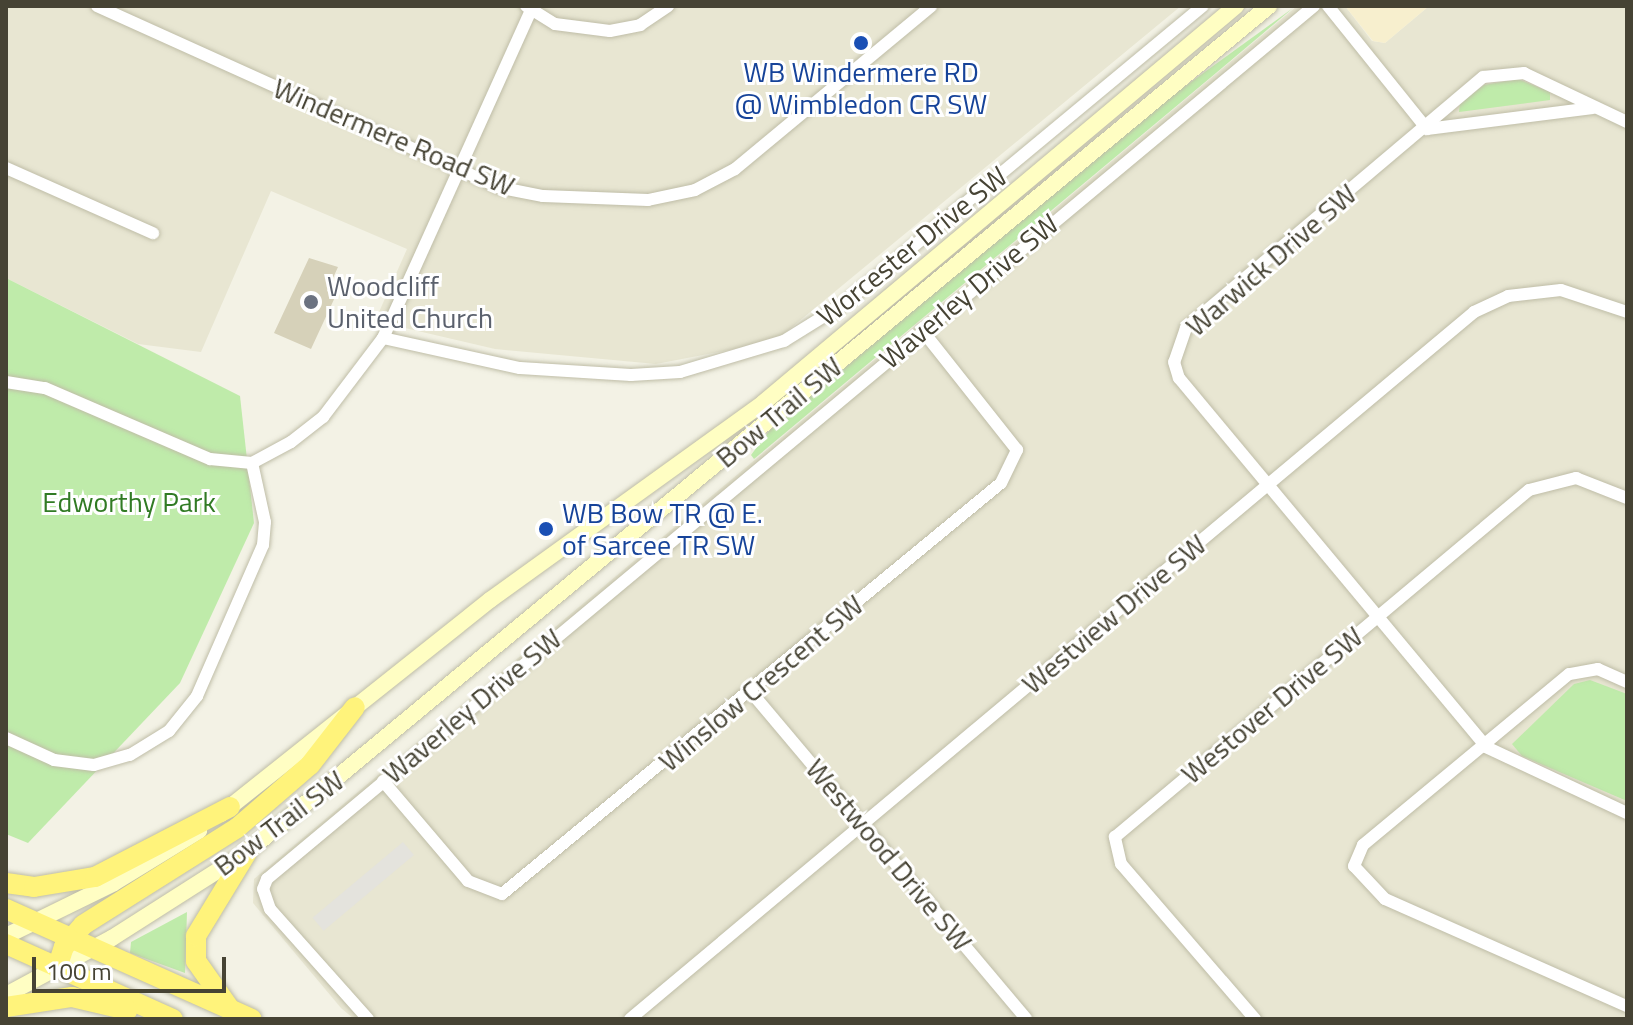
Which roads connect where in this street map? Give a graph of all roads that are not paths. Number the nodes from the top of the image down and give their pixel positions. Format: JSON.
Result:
{"nodes":[{"id":1,"x":97,"y":6,"type":"edge"},
{"id":2,"x":668,"y":6,"type":"edge"},
{"id":3,"x":931,"y":6,"type":"edge"},
{"id":4,"x":1203,"y":6,"type":"edge"},
{"id":5,"x":1236,"y":6,"type":"edge"},
{"id":6,"x":1269,"y":6,"type":"edge"},
{"id":7,"x":1314,"y":6,"type":"edge"},
{"id":8,"x":1328,"y":6,"type":"edge"},
{"id":9,"x":530,"y":7,"type":"edge"},
{"id":10,"x":1593,"y":108,"type":"junction"},
{"id":11,"x":1627,"y":122,"type":"edge"},
{"id":12,"x":1427,"y":129,"type":"junction"},
{"id":13,"x":6,"y":168,"type":"edge"},
{"id":14,"x":459,"y":169,"type":"junction"},
{"id":15,"x":153,"y":233,"type":"dead end"},
{"id":16,"x":1627,"y":312,"type":"edge"},
{"id":17,"x":922,"y":330,"type":"junction"},
{"id":18,"x":383,"y":338,"type":"junction"},
{"id":19,"x":6,"y":382,"type":"edge"},
{"id":20,"x":252,"y":463,"type":"junction"},
{"id":21,"x":1268,"y":485,"type":"junction"},
{"id":22,"x":1627,"y":498,"type":"edge"},
{"id":23,"x":603,"y":522,"type":"junction"},
{"id":24,"x":615,"y":548,"type":"junction"},
{"id":25,"x":1378,"y":616,"type":"junction"},
{"id":26,"x":1627,"y":682,"type":"edge"},
{"id":27,"x":751,"y":692,"type":"junction"},
{"id":28,"x":355,"y":707,"type":"junction"},
{"id":29,"x":6,"y":738,"type":"edge"},
{"id":30,"x":1486,"y":747,"type":"junction"},
{"id":31,"x":383,"y":781,"type":"junction"},
{"id":32,"x":230,"y":807,"type":"junction"},
{"id":33,"x":1627,"y":813,"type":"edge"},
{"id":34,"x":861,"y":824,"type":"junction"},
{"id":35,"x":247,"y":852,"type":"junction"},
{"id":36,"x":6,"y":883,"type":"edge"},
{"id":37,"x":6,"y":909,"type":"edge"},
{"id":38,"x":36,"y":923,"type":"junction"},
{"id":39,"x":6,"y":936,"type":"edge"},
{"id":40,"x":71,"y":938,"type":"junction"},
{"id":41,"x":92,"y":948,"type":"junction"},
{"id":42,"x":12,"y":953,"type":"edge"},
{"id":43,"x":57,"y":968,"type":"junction"},
{"id":44,"x":6,"y":995,"type":"edge"},
{"id":45,"x":1627,"y":1006,"type":"edge"},
{"id":46,"x":6,"y":1007,"type":"edge"},
{"id":47,"x":230,"y":1009,"type":"junction"},
{"id":48,"x":156,"y":1019,"type":"edge"},
{"id":49,"x":173,"y":1019,"type":"edge"},
{"id":50,"x":252,"y":1019,"type":"edge"},
{"id":51,"x":368,"y":1019,"type":"edge"},
{"id":52,"x":630,"y":1019,"type":"edge"},
{"id":53,"x":1026,"y":1019,"type":"edge"},
{"id":54,"x":1255,"y":1019,"type":"edge"}],
"edges":[{"from":1,"to":14,"type":"street","name":"Windermere Road SW"},
{"from":2,"to":9,"type":"street"},
{"from":3,"to":14,"type":"street","name":"Windermere Road SW"},
{"from":4,"to":18,"type":"street","name":"Worcester Drive SW"},
{"from":5,"to":23,"type":"main road","name":"Bow Trail SW"},
{"from":6,"to":24,"type":"main road","name":"Bow Trail SW"},
{"from":7,"to":17,"type":"street","name":"Waverley Drive SW"},
{"from":8,"to":12,"type":"street"},
{"from":9,"to":14,"type":"street"},
{"from":10,"to":11,"type":"street","name":"Warwick Drive SW"},
{"from":10,"to":12,"type":"street","name":"Warwick Drive SW"},
{"from":10,"to":12,"type":"street","name":"Warwick Drive SW"},
{"from":12,"to":21,"type":"street","name":"Warwick Drive SW"},
{"from":13,"to":15,"type":"street"},
{"from":14,"to":18,"type":"street"},
{"from":16,"to":21,"type":"street","name":"Westview Drive SW"},
{"from":17,"to":27,"type":"street","name":"Winslow Crescent SW"},
{"from":17,"to":31,"type":"street","name":"Waverley Drive SW"},
{"from":18,"to":20,"type":"street"},
{"from":19,"to":20,"type":"street"},
{"from":20,"to":29,"type":"street"},
{"from":21,"to":25,"type":"street"},
{"from":21,"to":34,"type":"street","name":"Westview Drive SW"},
{"from":22,"to":25,"type":"street","name":"Westover Drive SW"},
{"from":23,"to":24,"type":"main road"},
{"from":23,"to":28,"type":"main road","name":"Bow Trail SW"},
{"from":24,"to":35,"type":"main road","name":"Bow Trail SW"},
{"from":25,"to":30,"type":"street"},
{"from":25,"to":54,"type":"street","name":"Westover Drive SW"},
{"from":26,"to":30,"type":"street"},
{"from":27,"to":31,"type":"street","name":"Winslow Crescent SW"},
{"from":27,"to":34,"type":"street","name":"Westwood Drive SW"},
{"from":28,"to":32,"type":"main road","name":"Bow Trail SW"},
{"from":28,"to":40,"type":"highway"},
{"from":30,"to":33,"type":"street"},
{"from":30,"to":45,"type":"street"},
{"from":31,"to":51,"type":"street","name":"Waverley Drive SW"},
{"from":32,"to":36,"type":"highway"},
{"from":32,"to":38,"type":"main road","name":"Bow Trail SW"},
{"from":34,"to":52,"type":"street","name":"Westview Drive SW"},
{"from":34,"to":53,"type":"street","name":"Westwood Drive SW"},
{"from":35,"to":41,"type":"main road","name":"Bow Trail SW"},
{"from":35,"to":47,"type":"highway"},
{"from":37,"to":38,"type":"highway"},
{"from":38,"to":39,"type":"main road","name":"Bow Trail SW"},
{"from":38,"to":40,"type":"highway"},
{"from":38,"to":42,"type":"highway"},
{"from":40,"to":41,"type":"highway"},
{"from":40,"to":43,"type":"highway"},
{"from":41,"to":43,"type":"main road","name":"Bow Trail SW"},
{"from":41,"to":47,"type":"highway"},
{"from":42,"to":43,"type":"highway"},
{"from":43,"to":44,"type":"main road","name":"Bow Trail SW"},
{"from":43,"to":49,"type":"highway"},
{"from":46,"to":48,"type":"highway"},
{"from":47,"to":50,"type":"highway"}]}
